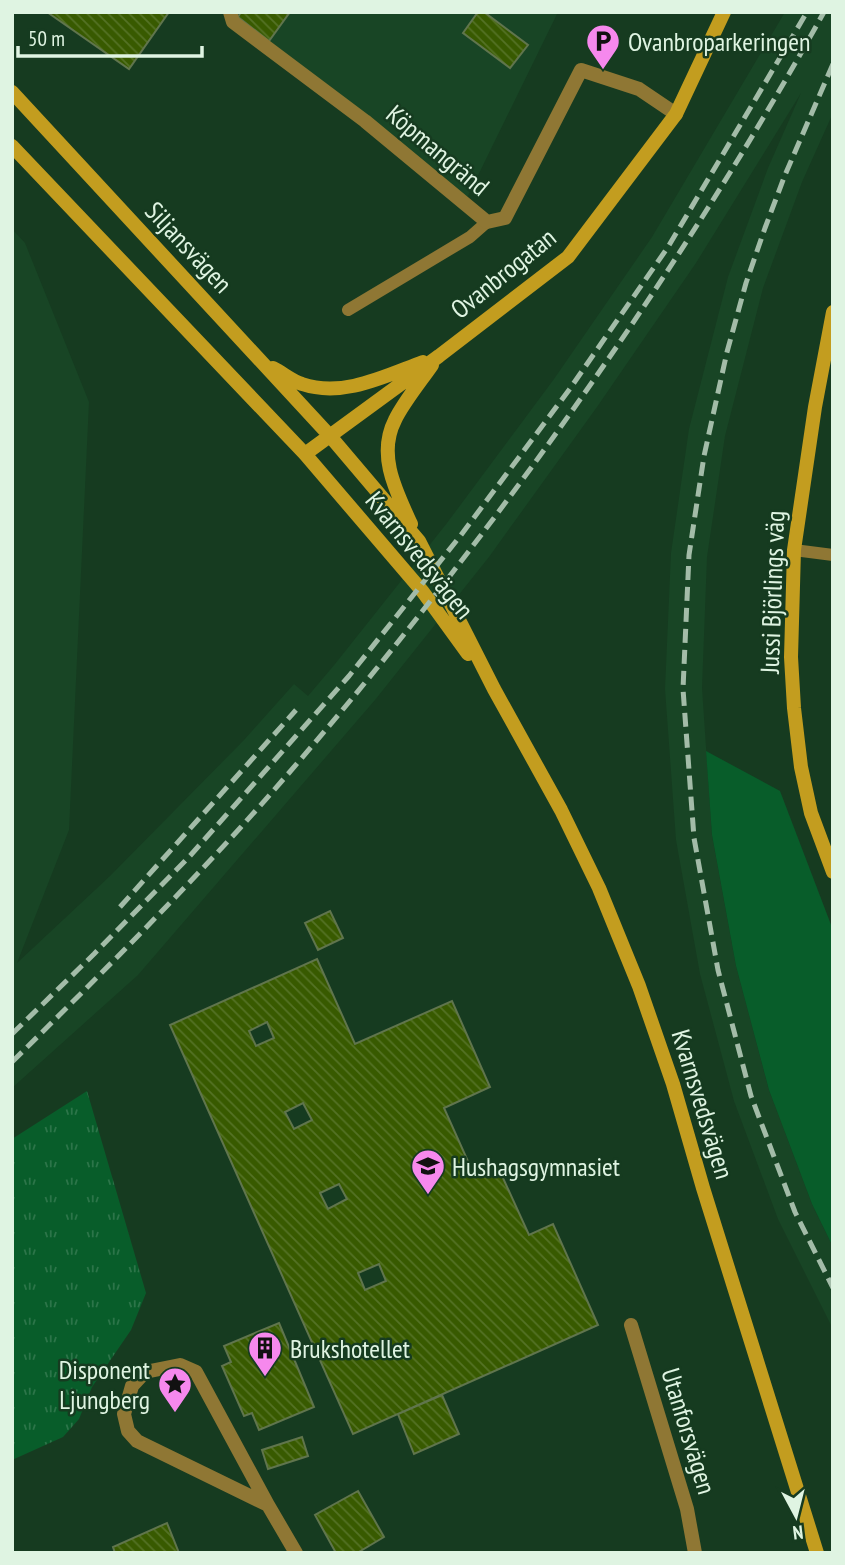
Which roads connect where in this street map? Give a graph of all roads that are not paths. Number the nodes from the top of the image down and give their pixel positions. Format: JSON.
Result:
{"nodes":[{"id":1,"x":230,"y":12,"type":"edge"},
{"id":2,"x":724,"y":12,"type":"edge"},
{"id":3,"x":12,"y":92,"type":"edge"},
{"id":4,"x":676,"y":114,"type":"junction"},
{"id":5,"x":12,"y":146,"type":"edge"},
{"id":6,"x":487,"y":222,"type":"junction"},
{"id":7,"x":348,"y":310,"type":"dead end"},
{"id":8,"x":833,"y":312,"type":"edge"},
{"id":9,"x":439,"y":356,"type":"junction"},
{"id":10,"x":260,"y":361,"type":"junction"},
{"id":11,"x":330,"y":436,"type":"junction"},
{"id":12,"x":305,"y":454,"type":"junction"},
{"id":13,"x":419,"y":541,"type":"junction"},
{"id":14,"x":793,"y":550,"type":"junction"},
{"id":15,"x":833,"y":555,"type":"edge"},
{"id":16,"x":494,"y":689,"type":"junction"},
{"id":17,"x":833,"y":872,"type":"edge"},
{"id":18,"x":631,"y":1325,"type":"dead end"},
{"id":19,"x":268,"y":1505,"type":"junction"},
{"id":20,"x":296,"y":1553,"type":"edge"},
{"id":21,"x":695,"y":1553,"type":"edge"},
{"id":22,"x":817,"y":1553,"type":"edge"}],
"edges":[{"from":1,"to":6,"type":"street","name":"Köpmangränd"},
{"from":2,"to":4,"type":"street","name":"Ovanbrogatan"},
{"from":3,"to":10,"type":"street","name":"Siljansvägen"},
{"from":4,"to":6,"type":"street","name":"Köpmangränd"},
{"from":4,"to":9,"type":"street","name":"Ovanbrogatan"},
{"from":5,"to":12,"type":"street"},
{"from":6,"to":7,"type":"lane"},
{"from":8,"to":14,"type":"street","name":"Jussi Björlings väg"},
{"from":9,"to":10,"type":"street"},
{"from":9,"to":11,"type":"street","name":"Ovanbrogatan"},
{"from":9,"to":13,"type":"street"},
{"from":10,"to":11,"type":"street","name":"Siljansvägen"},
{"from":11,"to":12,"type":"street","name":"Ovanbrogatan"},
{"from":11,"to":13,"type":"street","name":"Kvarnsvedsvägen"},
{"from":12,"to":16,"type":"street","name":"Kvarnsvedsvägen"},
{"from":13,"to":16,"type":"street","name":"Kvarnsvedsvägen"},
{"from":14,"to":15,"type":"lane"},
{"from":14,"to":17,"type":"street","name":"Jussi Björlings väg"},
{"from":16,"to":22,"type":"street","name":"Kvarnsvedsvägen"},
{"from":18,"to":21,"type":"street","name":"Utanforsvägen"},
{"from":19,"to":19,"type":"street"},
{"from":19,"to":20,"type":"street"}]}
